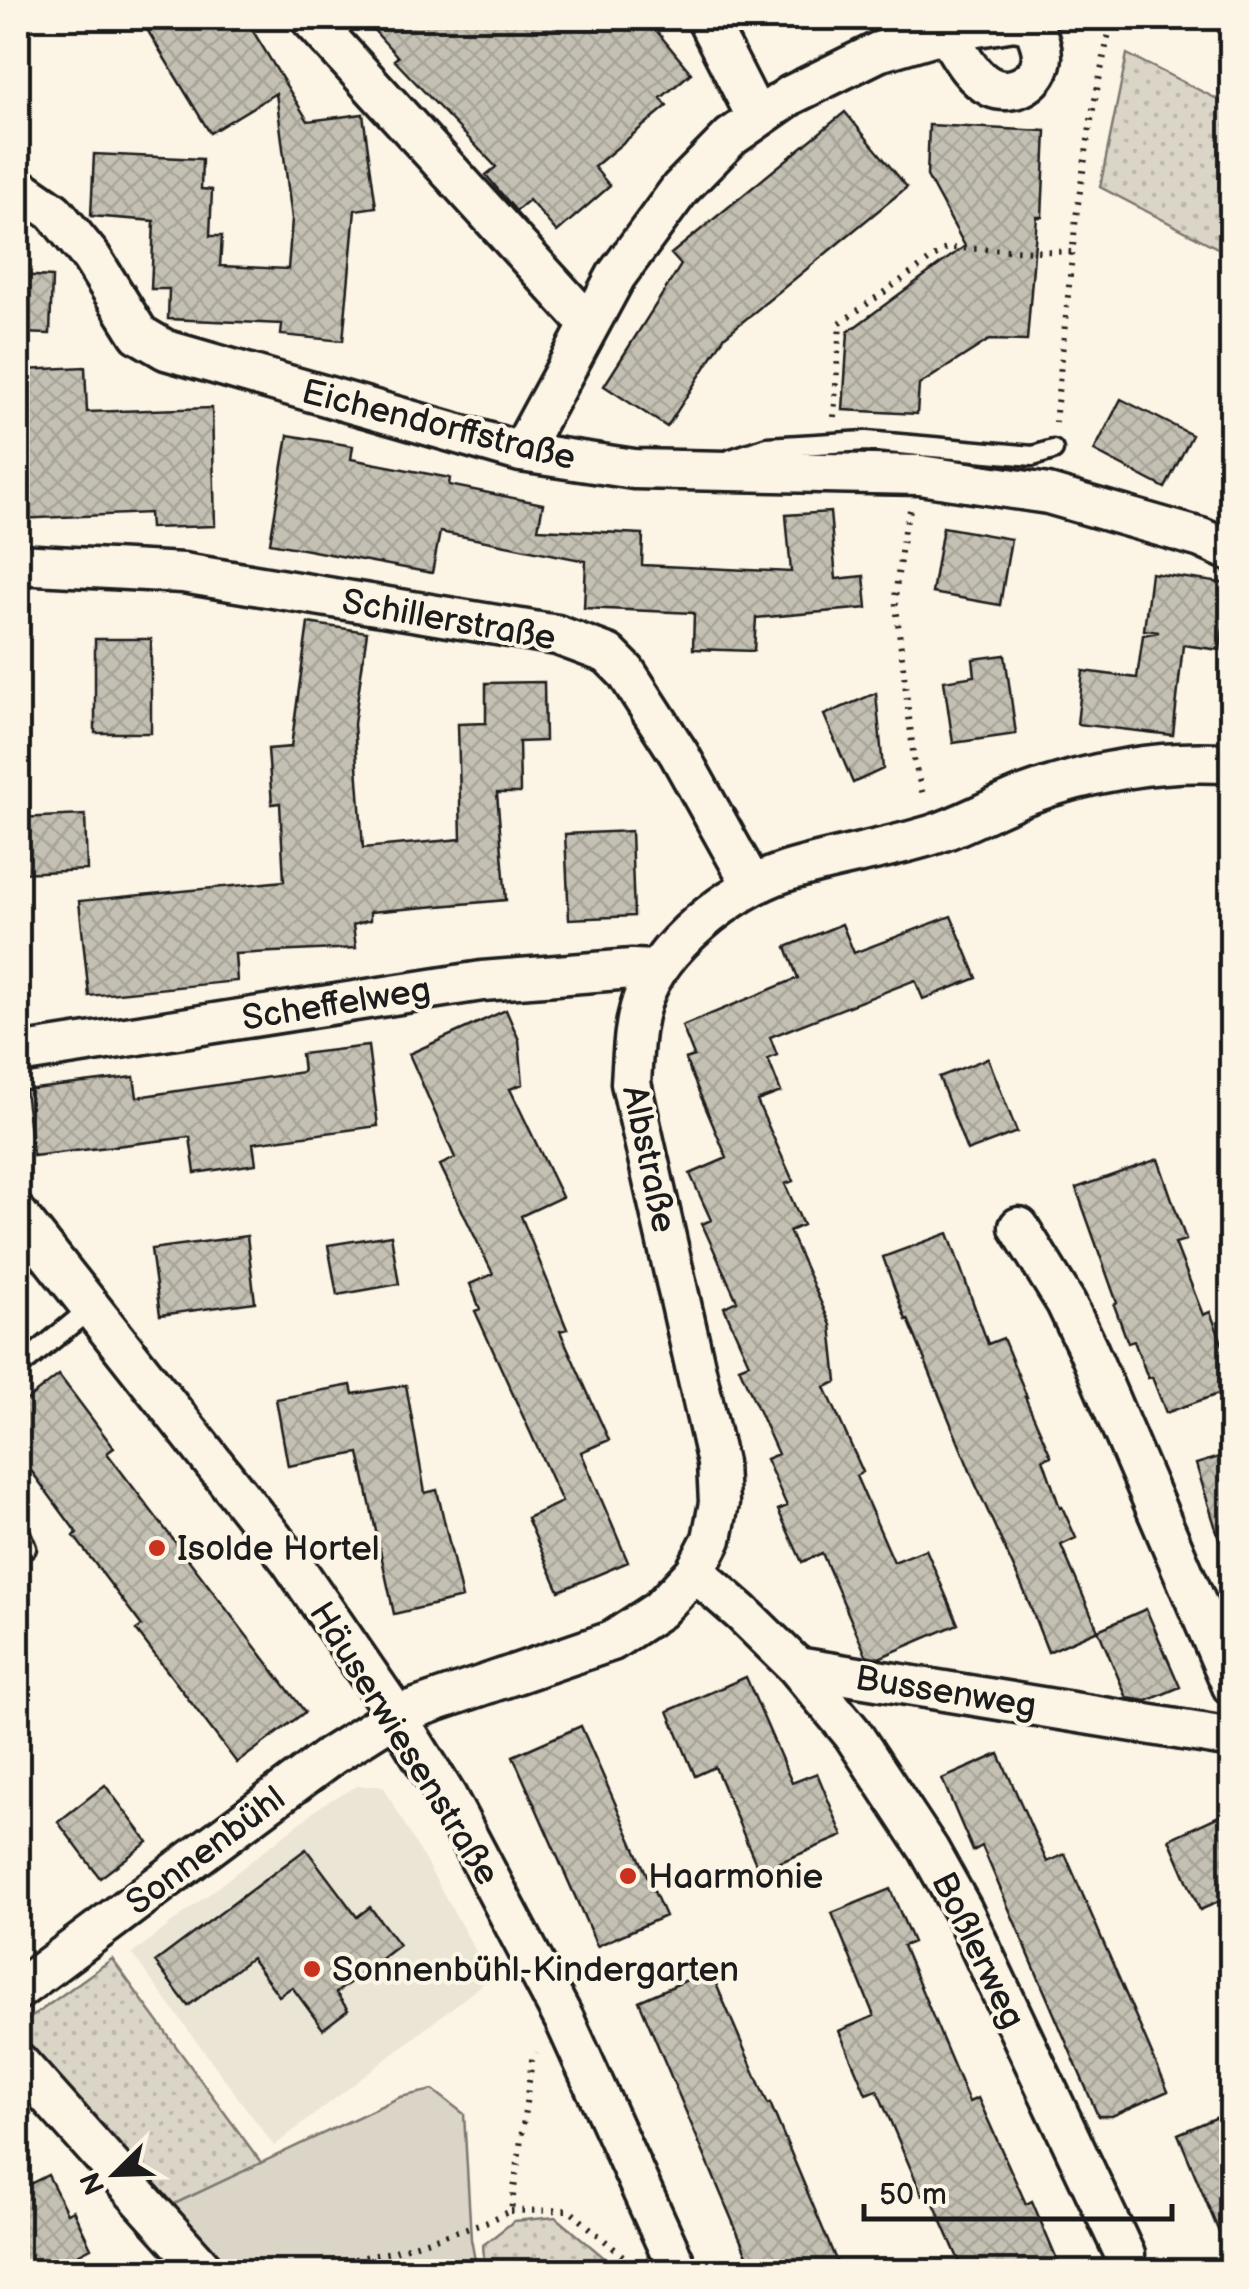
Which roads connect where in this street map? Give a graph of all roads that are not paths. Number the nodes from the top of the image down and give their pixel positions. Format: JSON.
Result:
{"nodes":[{"id":1,"x":310,"y":18,"type":"edge"},
{"id":2,"x":706,"y":18,"type":"edge"},
{"id":3,"x":946,"y":32,"type":"dead end"},
{"id":4,"x":758,"y":118,"type":"junction"},
{"id":5,"x":18,"y":187,"type":"edge"},
{"id":6,"x":588,"y":323,"type":"junction"},
{"id":7,"x":1053,"y":450,"type":"road end"},
{"id":8,"x":521,"y":452,"type":"junction"},
{"id":9,"x":698,"y":470,"type":"junction"},
{"id":10,"x":1232,"y":552,"type":"edge"},
{"id":11,"x":18,"y":564,"type":"edge"},
{"id":12,"x":1232,"y":764,"type":"edge"},
{"id":13,"x":752,"y":884,"type":"junction"},
{"id":14,"x":656,"y":970,"type":"junction"},
{"id":15,"x":18,"y":1054,"type":"edge"},
{"id":16,"x":18,"y":1215,"type":"edge"},
{"id":17,"x":1018,"y":1227,"type":"dead end"},
{"id":18,"x":92,"y":1308,"type":"junction"},
{"id":19,"x":18,"y":1368,"type":"edge"},
{"id":20,"x":18,"y":1529,"type":"edge"},
{"id":21,"x":26,"y":1548,"type":"dead end"},
{"id":22,"x":695,"y":1572,"type":"junction"},
{"id":23,"x":796,"y":1667,"type":"junction"},
{"id":24,"x":1232,"y":1686,"type":"edge"},
{"id":25,"x":396,"y":1715,"type":"junction"},
{"id":26,"x":1232,"y":1738,"type":"edge"},
{"id":27,"x":18,"y":1990,"type":"edge"},
{"id":28,"x":18,"y":2062,"type":"edge"},
{"id":29,"x":1125,"y":2255,"type":"dead end"},
{"id":30,"x":206,"y":2272,"type":"edge"},
{"id":31,"x":679,"y":2272,"type":"edge"}],
"edges":[{"from":1,"to":6,"type":"street"},
{"from":2,"to":4,"type":"street"},
{"from":3,"to":4,"type":"street"},
{"from":4,"to":6,"type":"street"},
{"from":5,"to":8,"type":"street","name":"Eichendorffstraße"},
{"from":6,"to":8,"type":"street"},
{"from":7,"to":9,"type":"lane"},
{"from":8,"to":9,"type":"street","name":"Eichendorffstraße"},
{"from":9,"to":10,"type":"street","name":"Eichendorffstraße"},
{"from":11,"to":13,"type":"street","name":"Schillerstraße"},
{"from":12,"to":13,"type":"street","name":"Albstraße"},
{"from":13,"to":14,"type":"street","name":"Albstraße"},
{"from":14,"to":15,"type":"street","name":"Scheffelweg"},
{"from":14,"to":22,"type":"street","name":"Albstraße"},
{"from":16,"to":18,"type":"street","name":"Häuserwiesenstraße"},
{"from":17,"to":24,"type":"street"},
{"from":18,"to":19,"type":"lane"},
{"from":18,"to":25,"type":"street","name":"Häuserwiesenstraße"},
{"from":20,"to":21,"type":"lane"},
{"from":22,"to":23,"type":"street"},
{"from":22,"to":25,"type":"street","name":"Albstraße"},
{"from":23,"to":26,"type":"street","name":"Bussenweg"},
{"from":23,"to":29,"type":"street","name":"Boßlerweg"},
{"from":25,"to":27,"type":"street","name":"Sonnenbühl"},
{"from":25,"to":31,"type":"street","name":"Häuserwiesenstraße"},
{"from":28,"to":30,"type":"street"}]}
